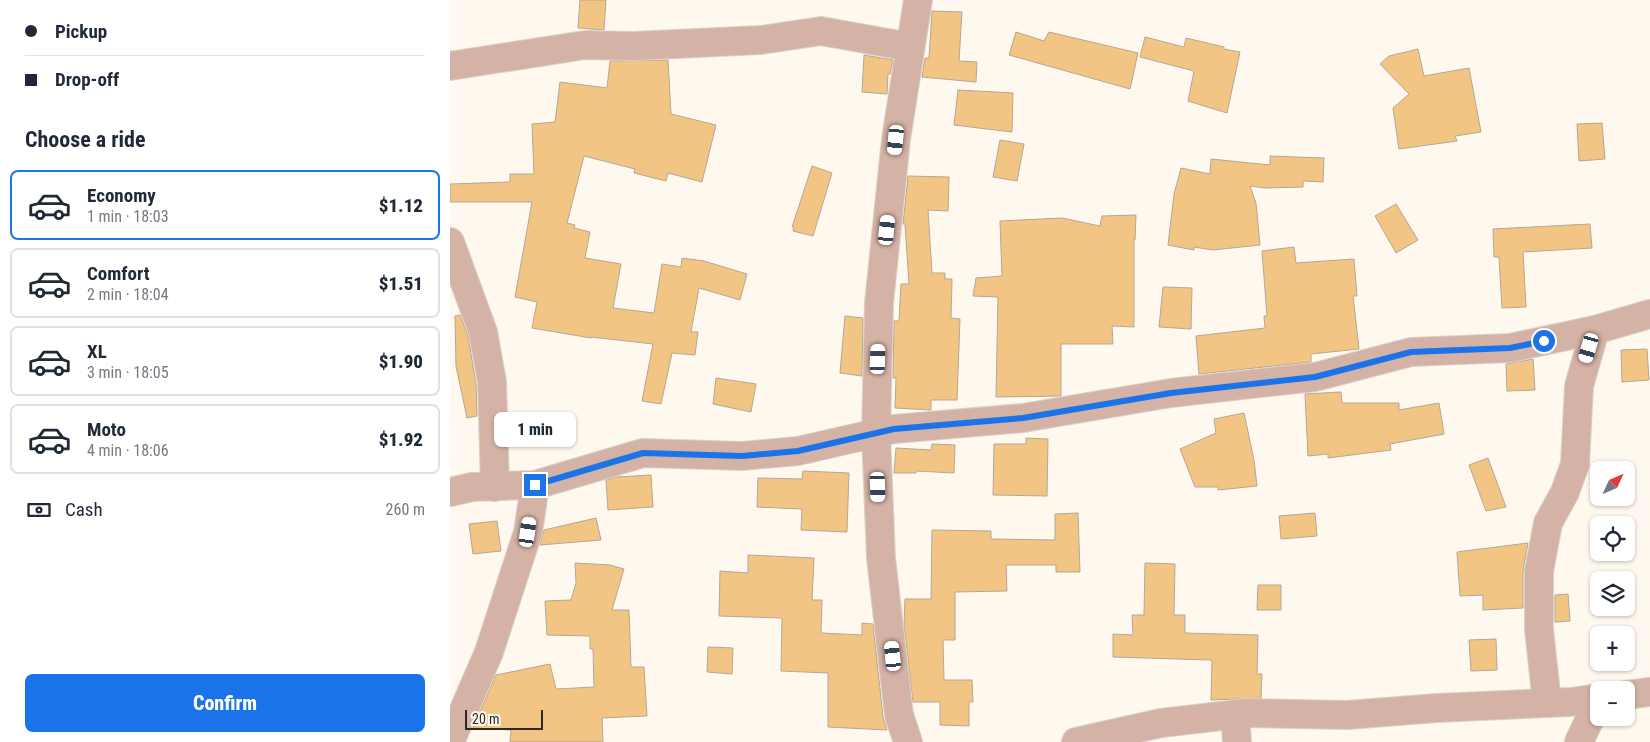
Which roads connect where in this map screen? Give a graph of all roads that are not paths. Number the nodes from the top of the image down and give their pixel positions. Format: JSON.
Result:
{"nodes":[{"id":1,"x":918,"y":0,"type":"edge"},
{"id":2,"x":910,"y":47,"type":"junction"},
{"id":3,"x":450,"y":66,"type":"edge"},
{"id":4,"x":450,"y":242,"type":"edge"},
{"id":5,"x":1650,"y":314,"type":"edge"},
{"id":6,"x":1595,"y":330,"type":"junction"},
{"id":7,"x":876,"y":434,"type":"junction"},
{"id":8,"x":535,"y":485,"type":"junction"},
{"id":9,"x":495,"y":487,"type":"junction"},
{"id":10,"x":450,"y":492,"type":"edge"},
{"id":11,"x":1650,"y":692,"type":"edge"},
{"id":12,"x":1635,"y":694,"type":"edge"},
{"id":13,"x":1590,"y":699,"type":"edge"},
{"id":14,"x":1547,"y":703,"type":"junction"},
{"id":15,"x":1235,"y":714,"type":"junction"},
{"id":16,"x":1590,"y":718,"type":"edge"},
{"id":17,"x":450,"y":742,"type":"edge"},
{"id":18,"x":908,"y":742,"type":"edge"},
{"id":19,"x":1076,"y":742,"type":"edge"},
{"id":20,"x":1237,"y":742,"type":"edge"},
{"id":21,"x":1579,"y":742,"type":"edge"}],
"edges":[{"from":1,"to":2,"type":"street"},
{"from":2,"to":3,"type":"street"},
{"from":2,"to":7,"type":"street"},
{"from":4,"to":9,"type":"street"},
{"from":5,"to":6,"type":"street"},
{"from":6,"to":7,"type":"street"},
{"from":6,"to":14,"type":"street"},
{"from":7,"to":8,"type":"street"},
{"from":7,"to":18,"type":"street"},
{"from":8,"to":9,"type":"street"},
{"from":8,"to":17,"type":"street"},
{"from":9,"to":10,"type":"street"},
{"from":11,"to":12,"type":"street"},
{"from":13,"to":14,"type":"street"},
{"from":14,"to":15,"type":"street"},
{"from":15,"to":19,"type":"street"},
{"from":15,"to":20,"type":"street"},
{"from":16,"to":21,"type":"street"}]}
